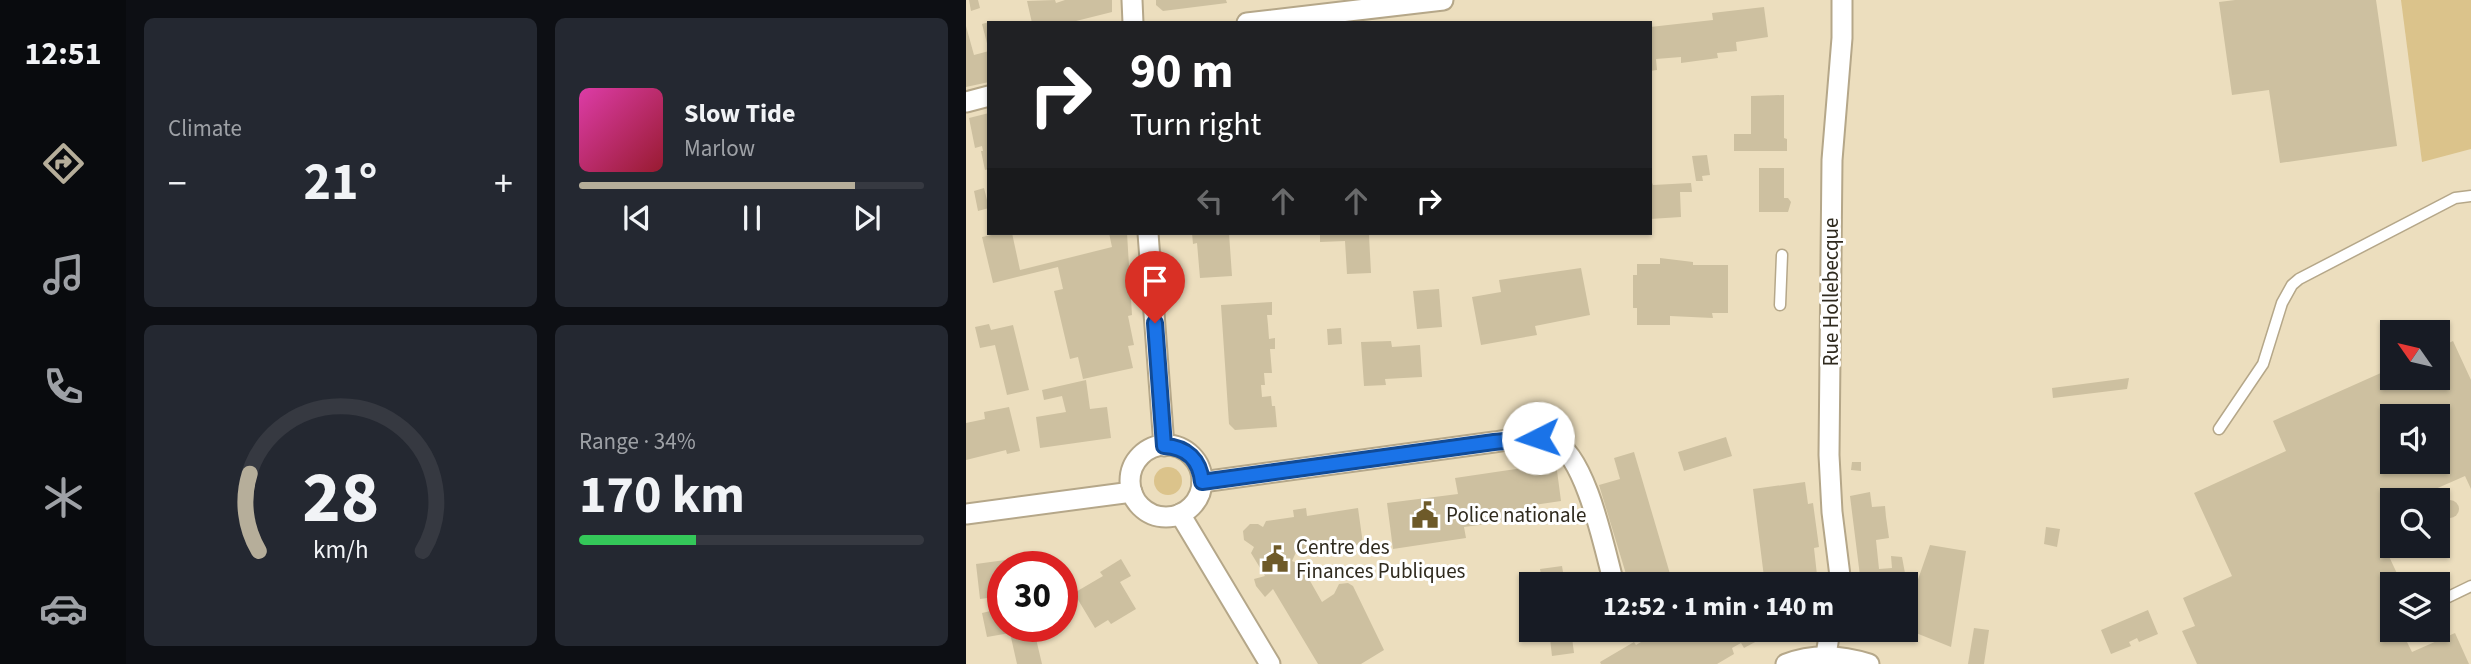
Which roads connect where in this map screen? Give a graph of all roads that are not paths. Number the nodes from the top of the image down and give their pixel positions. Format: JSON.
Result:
{"nodes":[{"id":1,"x":1132,"y":0,"type":"edge"},
{"id":2,"x":1443,"y":0,"type":"edge"},
{"id":3,"x":1842,"y":0,"type":"edge"},
{"id":4,"x":1133,"y":21,"type":"edge"},
{"id":5,"x":1264,"y":21,"type":"edge"},
{"id":6,"x":987,"y":97,"type":"edge"},
{"id":7,"x":966,"y":102,"type":"edge"},
{"id":8,"x":2471,"y":196,"type":"edge"},
{"id":9,"x":1148,"y":235,"type":"edge"},
{"id":10,"x":1782,"y":255,"type":"dead end"},
{"id":11,"x":1780,"y":305,"type":"dead end"},
{"id":12,"x":2219,"y":429,"type":"dead end"},
{"id":13,"x":1164,"y":446,"type":"junction"},
{"id":14,"x":1202,"y":482,"type":"junction"},
{"id":15,"x":1132,"y":492,"type":"junction"},
{"id":16,"x":966,"y":514,"type":"edge"},
{"id":17,"x":1180,"y":514,"type":"junction"},
{"id":18,"x":1610,"y":572,"type":"edge"},
{"id":19,"x":1840,"y":572,"type":"edge"},
{"id":20,"x":2471,"y":586,"type":"edge"},
{"id":21,"x":2450,"y":596,"type":"edge"},
{"id":22,"x":1828,"y":642,"type":"edge"},
{"id":23,"x":1826,"y":655,"type":"junction"},
{"id":24,"x":1269,"y":664,"type":"edge"},
{"id":25,"x":1786,"y":664,"type":"edge"},
{"id":26,"x":1870,"y":664,"type":"edge"}],
"edges":[{"from":1,"to":4,"type":"street"},
{"from":2,"to":5,"type":"street"},
{"from":3,"to":19,"type":"street","name":"Rue Hollebecque"},
{"from":6,"to":7,"type":"street"},
{"from":8,"to":12,"type":"lane"},
{"from":9,"to":13,"type":"street"},
{"from":10,"to":11,"type":"lane"},
{"from":13,"to":14,"type":"street"},
{"from":13,"to":15,"type":"street"},
{"from":14,"to":17,"type":"street"},
{"from":14,"to":18,"type":"street"},
{"from":15,"to":16,"type":"street"},
{"from":15,"to":17,"type":"street"},
{"from":17,"to":24,"type":"street"},
{"from":20,"to":21,"type":"lane"},
{"from":22,"to":23,"type":"street"},
{"from":23,"to":25,"type":"street"},
{"from":23,"to":26,"type":"street"}]}
